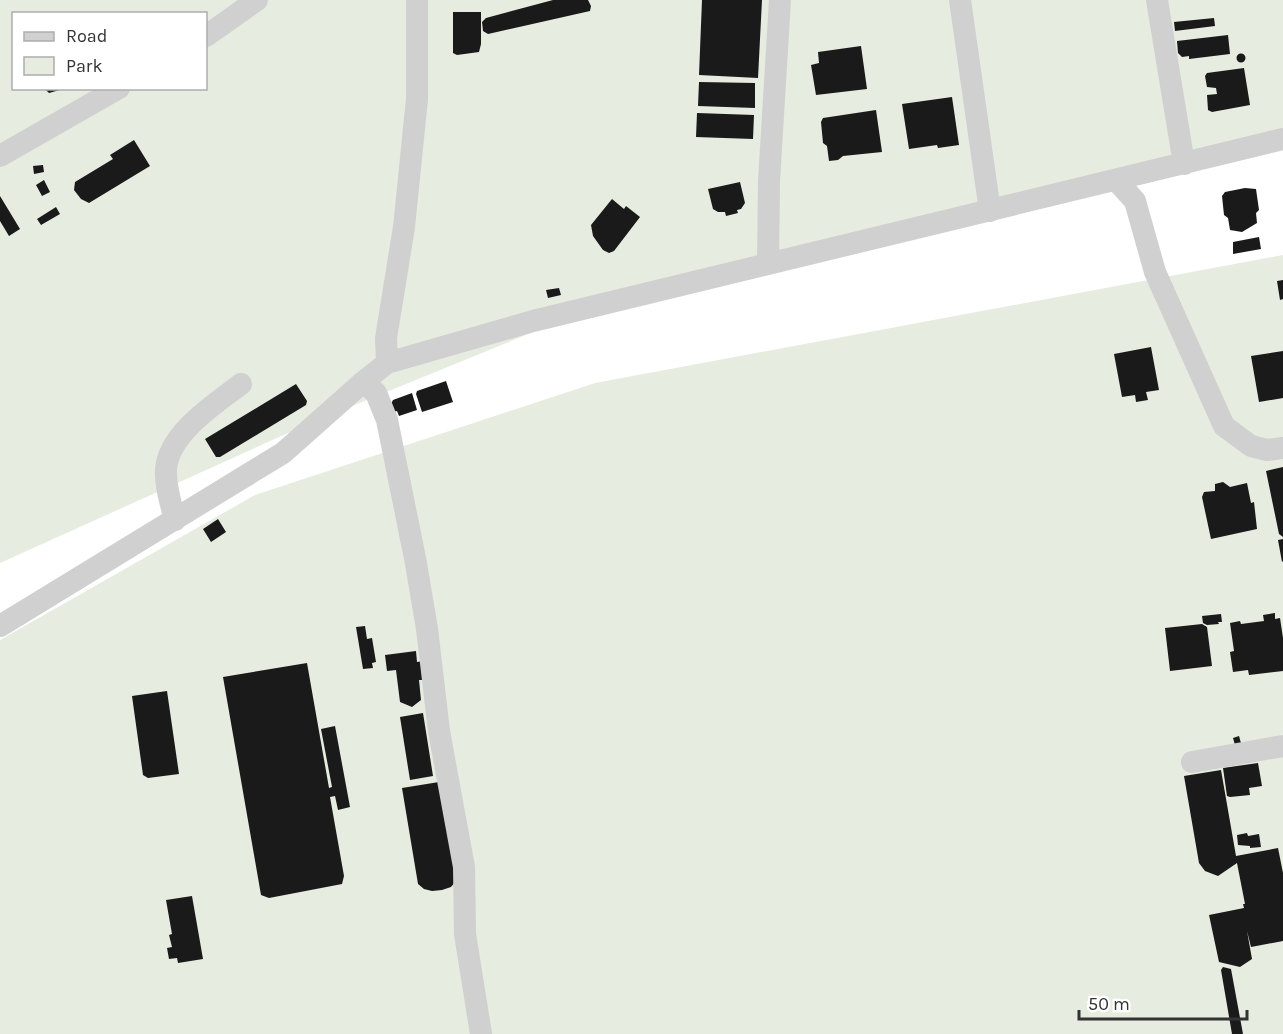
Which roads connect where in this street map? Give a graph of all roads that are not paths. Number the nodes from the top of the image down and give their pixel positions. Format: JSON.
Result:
{"nodes":[{"id":1,"x":257,"y":0,"type":"edge"},
{"id":2,"x":417,"y":0,"type":"edge"},
{"id":3,"x":780,"y":0,"type":"edge"},
{"id":4,"x":960,"y":0,"type":"edge"},
{"id":5,"x":1157,"y":0,"type":"edge"},
{"id":6,"x":207,"y":35,"type":"edge"},
{"id":7,"x":116,"y":90,"type":"edge"},
{"id":8,"x":1283,"y":139,"type":"edge"},
{"id":9,"x":0,"y":156,"type":"edge"},
{"id":10,"x":1184,"y":164,"type":"junction"},
{"id":11,"x":1116,"y":180,"type":"junction"},
{"id":12,"x":990,"y":211,"type":"junction"},
{"id":13,"x":768,"y":264,"type":"junction"},
{"id":14,"x":387,"y":363,"type":"junction"},
{"id":15,"x":363,"y":382,"type":"junction"},
{"id":16,"x":241,"y":384,"type":"dead end"},
{"id":17,"x":1283,"y":448,"type":"edge"},
{"id":18,"x":175,"y":520,"type":"junction"},
{"id":19,"x":0,"y":626,"type":"edge"},
{"id":20,"x":1283,"y":746,"type":"edge"},
{"id":21,"x":1192,"y":762,"type":"dead end"},
{"id":22,"x":481,"y":1034,"type":"edge"}],
"edges":[{"from":1,"to":6,"type":"street"},
{"from":2,"to":14,"type":"street"},
{"from":3,"to":13,"type":"street"},
{"from":4,"to":12,"type":"street"},
{"from":5,"to":10,"type":"street"},
{"from":7,"to":9,"type":"street"},
{"from":8,"to":10,"type":"street"},
{"from":10,"to":11,"type":"street"},
{"from":11,"to":12,"type":"street"},
{"from":11,"to":17,"type":"street"},
{"from":12,"to":13,"type":"street"},
{"from":13,"to":14,"type":"street"},
{"from":14,"to":15,"type":"street"},
{"from":15,"to":18,"type":"street"},
{"from":15,"to":22,"type":"street"},
{"from":16,"to":18,"type":"street"},
{"from":18,"to":19,"type":"street"},
{"from":20,"to":21,"type":"street"}]}
